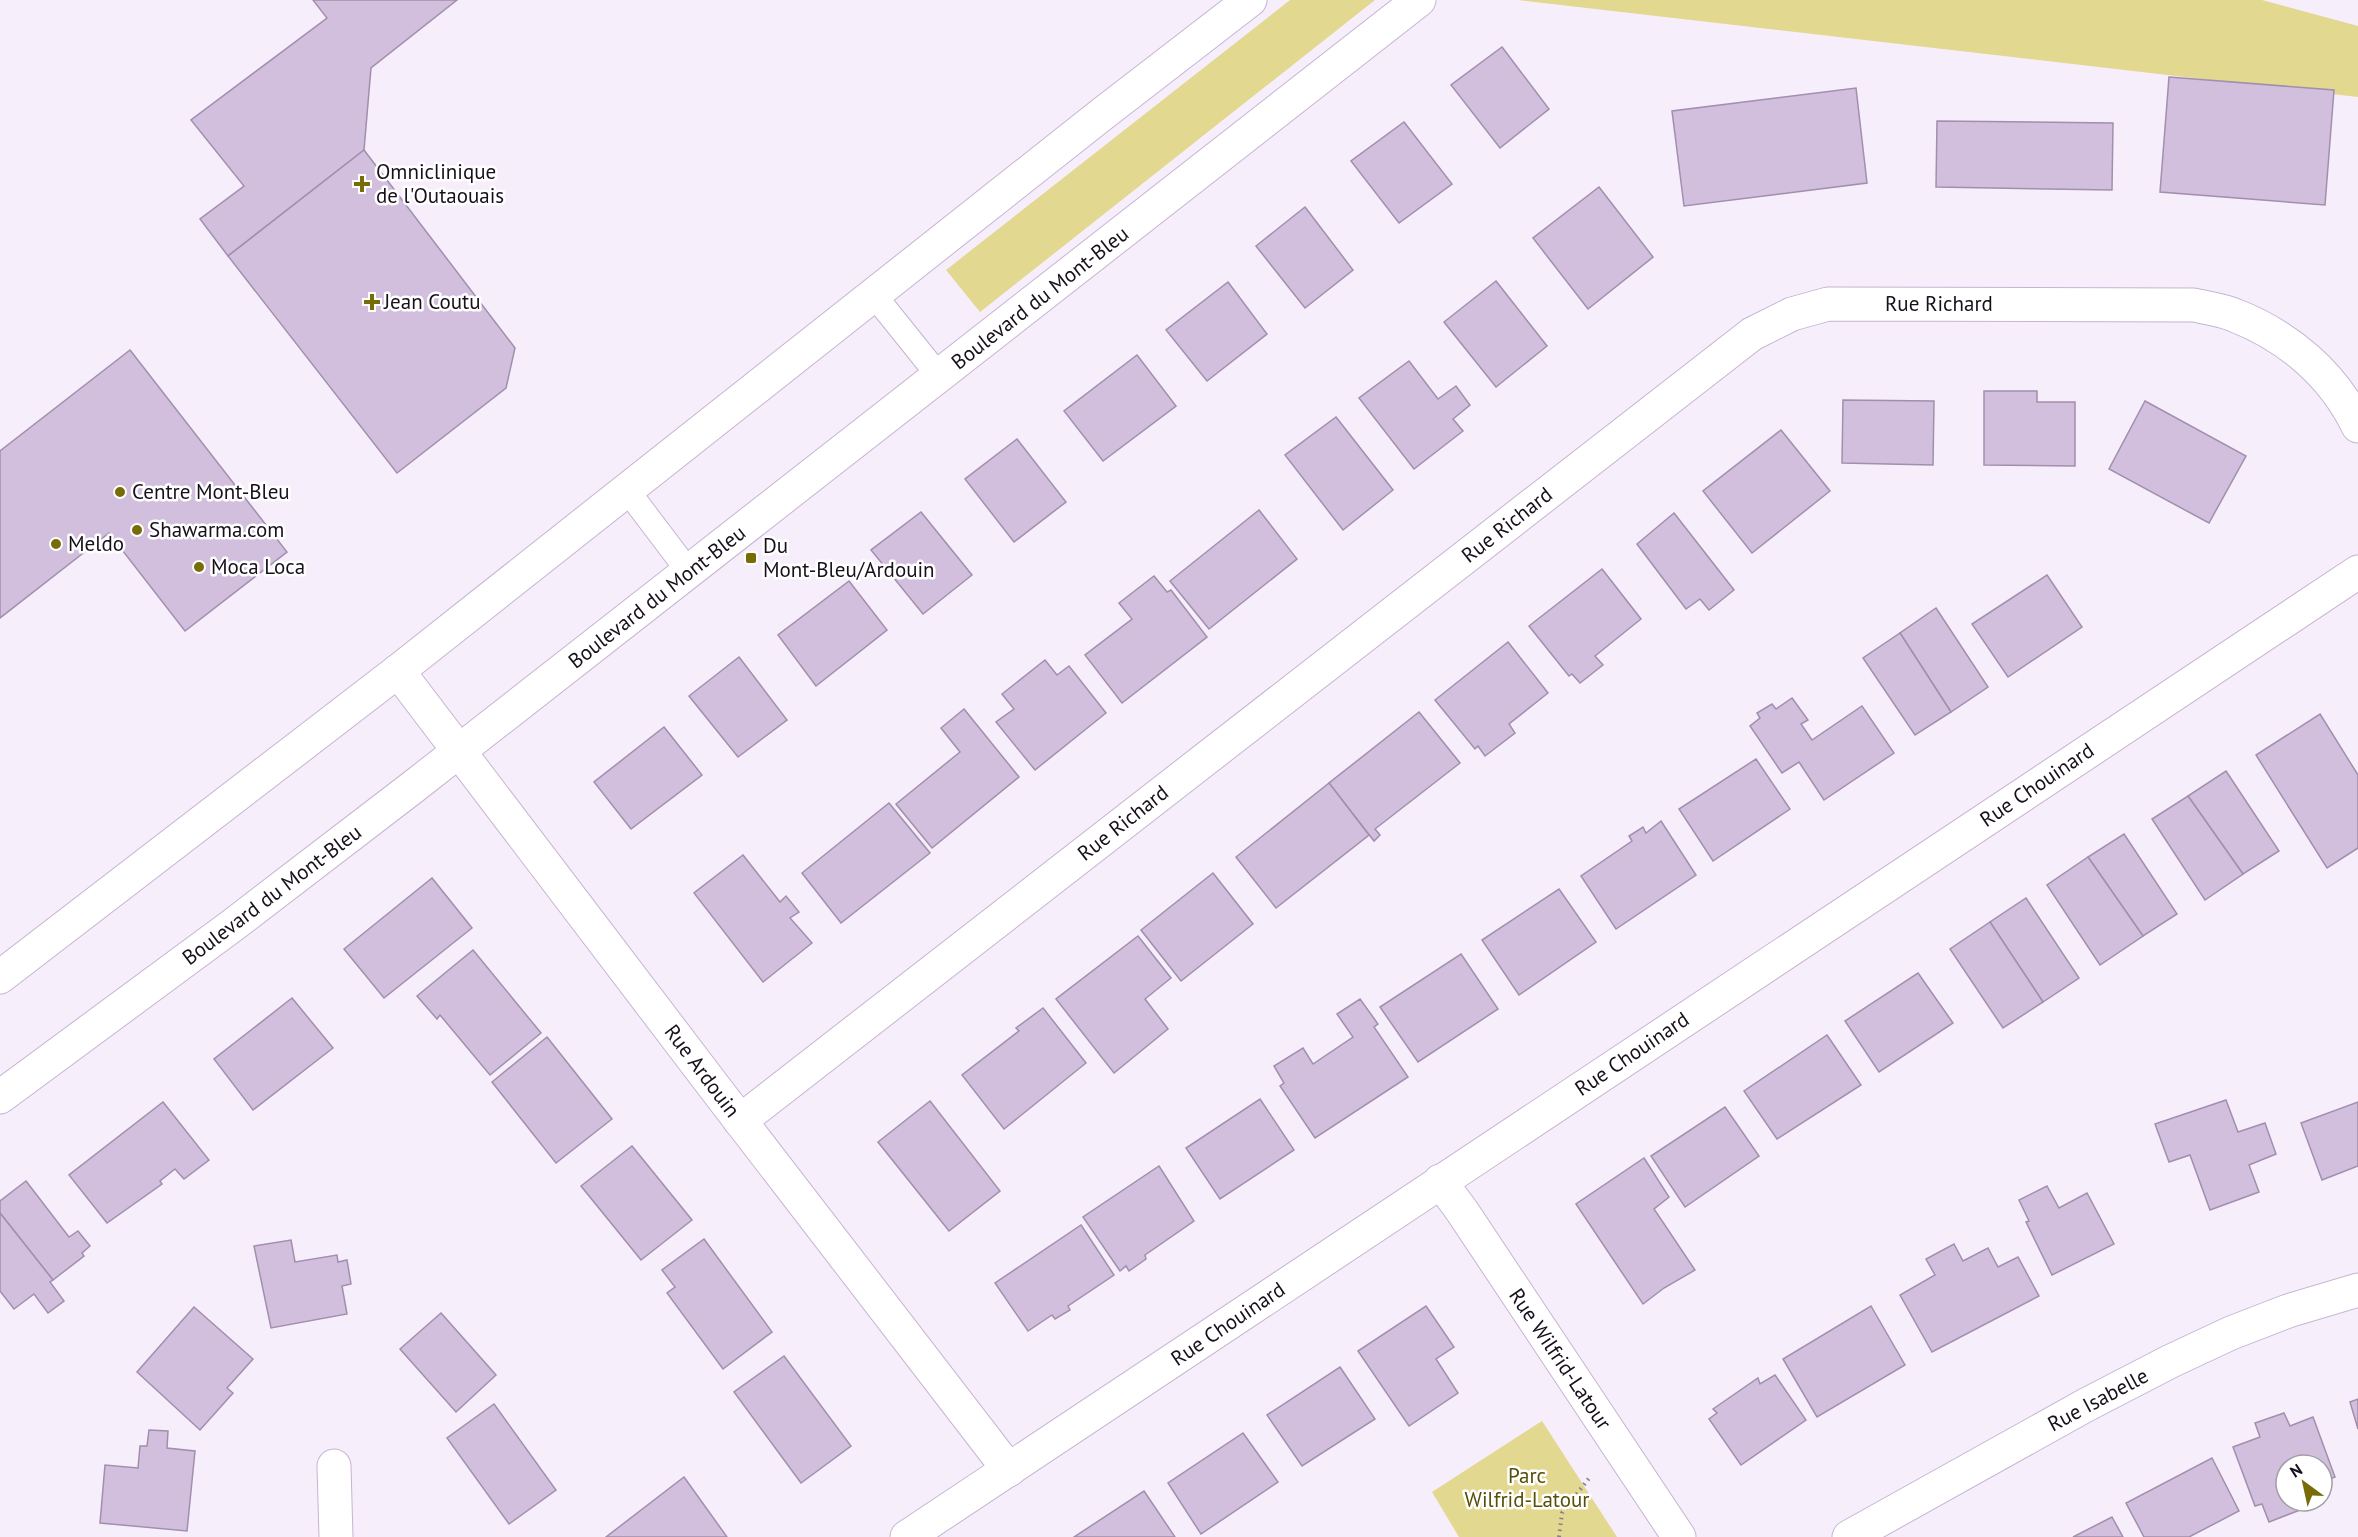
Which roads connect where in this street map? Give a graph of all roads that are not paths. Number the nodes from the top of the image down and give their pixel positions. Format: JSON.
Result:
{"nodes":[{"id":1,"x":1250,"y":0,"type":"edge"},
{"id":2,"x":1419,"y":0,"type":"edge"},
{"id":3,"x":874,"y":294,"type":"junction"},
{"id":4,"x":939,"y":376,"type":"junction"},
{"id":5,"x":2358,"y":426,"type":"edge"},
{"id":6,"x":627,"y":490,"type":"junction"},
{"id":7,"x":689,"y":572,"type":"junction"},
{"id":8,"x":2358,"y":572,"type":"edge"},
{"id":9,"x":398,"y":671,"type":"junction"},
{"id":10,"x":459,"y":752,"type":"junction"},
{"id":11,"x":0,"y":976,"type":"edge"},
{"id":12,"x":0,"y":1096,"type":"edge"},
{"id":13,"x":740,"y":1120,"type":"junction"},
{"id":14,"x":1440,"y":1181,"type":"junction"},
{"id":15,"x":2358,"y":1290,"type":"edge"},
{"id":16,"x":334,"y":1466,"type":"dead end"},
{"id":17,"x":1009,"y":1470,"type":"junction"},
{"id":18,"x":336,"y":1537,"type":"edge"},
{"id":19,"x":907,"y":1537,"type":"edge"},
{"id":20,"x":1679,"y":1537,"type":"edge"},
{"id":21,"x":1849,"y":1537,"type":"edge"}],
"edges":[{"from":1,"to":3,"type":"street"},
{"from":2,"to":4,"type":"street","name":"Boulevard du Mont-Bleu"},
{"from":3,"to":4,"type":"lane"},
{"from":3,"to":6,"type":"street"},
{"from":4,"to":7,"type":"street","name":"Boulevard du Mont-Bleu"},
{"from":5,"to":13,"type":"street","name":"Rue Richard"},
{"from":6,"to":7,"type":"lane"},
{"from":6,"to":9,"type":"street"},
{"from":7,"to":10,"type":"street","name":"Boulevard du Mont-Bleu"},
{"from":8,"to":14,"type":"street","name":"Rue Chouinard"},
{"from":9,"to":10,"type":"street","name":"Rue Ardouin"},
{"from":9,"to":11,"type":"street"},
{"from":10,"to":12,"type":"street","name":"Boulevard du Mont-Bleu"},
{"from":10,"to":13,"type":"street","name":"Rue Ardouin"},
{"from":13,"to":17,"type":"street","name":"Rue Ardouin"},
{"from":14,"to":17,"type":"street","name":"Rue Chouinard"},
{"from":14,"to":20,"type":"street","name":"Rue Wilfrid-Latour"},
{"from":15,"to":21,"type":"street","name":"Rue Isabelle"},
{"from":16,"to":18,"type":"street"},
{"from":17,"to":19,"type":"street","name":"Rue Chouinard"}]}
